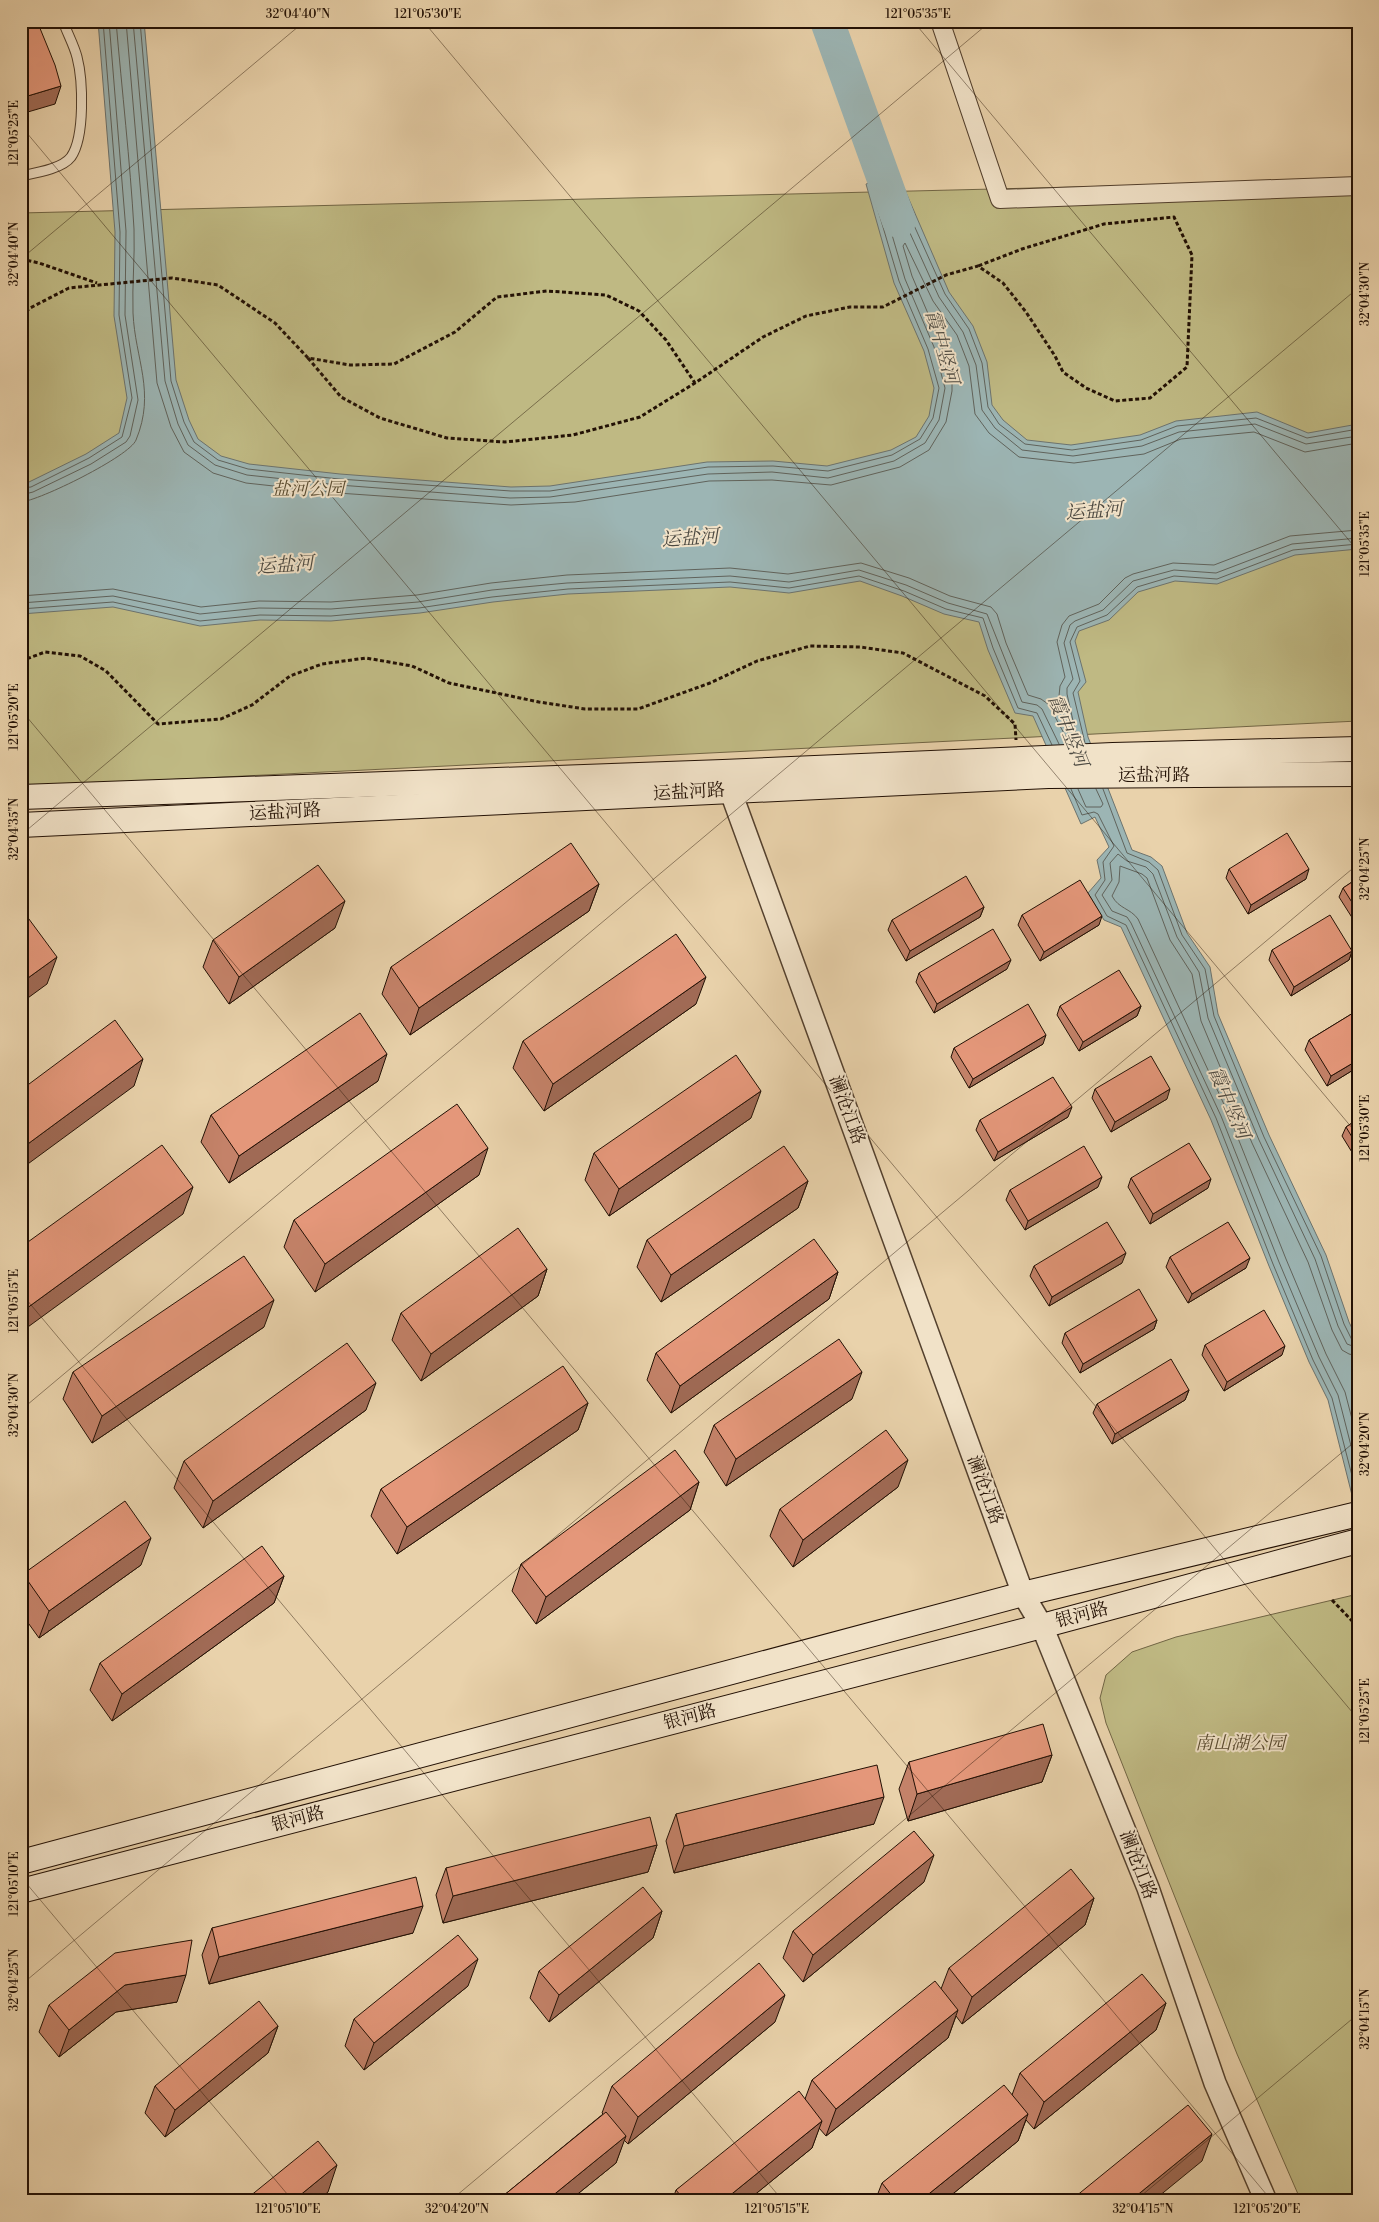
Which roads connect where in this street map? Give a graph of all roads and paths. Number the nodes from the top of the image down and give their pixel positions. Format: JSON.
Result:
{"nodes":[{"id":1,"x":62,"y":21,"type":"edge"},
{"id":2,"x":940,"y":21,"type":"edge"},
{"id":3,"x":21,"y":176,"type":"edge"},
{"id":4,"x":1358,"y":186,"type":"edge"},
{"id":5,"x":21,"y":259,"type":"edge"},
{"id":6,"x":978,"y":266,"type":"junction"},
{"id":7,"x":98,"y":284,"type":"junction"},
{"id":8,"x":21,"y":316,"type":"edge"},
{"id":9,"x":308,"y":358,"type":"junction"},
{"id":10,"x":696,"y":383,"type":"junction"},
{"id":11,"x":21,"y":661,"type":"edge"},
{"id":12,"x":1358,"y":748,"type":"edge"},
{"id":13,"x":1035,"y":764,"type":"junction"},
{"id":14,"x":1115,"y":765,"type":"junction"},
{"id":15,"x":1358,"y":774,"type":"edge"},
{"id":16,"x":726,"y":781,"type":"junction"},
{"id":17,"x":21,"y":797,"type":"edge"},
{"id":18,"x":21,"y":825,"type":"edge"},
{"id":19,"x":1353,"y":1515,"type":"edge"},
{"id":20,"x":1354,"y":1542,"type":"edge"},
{"id":21,"x":1023,"y":1594,"type":"junction"},
{"id":22,"x":1332,"y":1600,"type":"dead end"},
{"id":23,"x":1042,"y":1626,"type":"junction"},
{"id":24,"x":1358,"y":1627,"type":"edge"},
{"id":25,"x":21,"y":1862,"type":"edge"},
{"id":26,"x":21,"y":1891,"type":"edge"},
{"id":27,"x":1266,"y":2201,"type":"edge"}],
"edges":[{"from":1,"to":3,"type":"lane"},
{"from":2,"to":4,"type":"street"},
{"from":5,"to":7,"type":"path"},
{"from":6,"to":6,"type":"path"},
{"from":6,"to":10,"type":"path"},
{"from":7,"to":8,"type":"path"},
{"from":7,"to":9,"type":"path"},
{"from":9,"to":10,"type":"path"},
{"from":9,"to":10,"type":"path"},
{"from":11,"to":13,"type":"path"},
{"from":12,"to":14,"type":"main road","name":"运盐河路"},
{"from":13,"to":14,"type":"main road","name":"运盐河路"},
{"from":13,"to":16,"type":"main road","name":"运盐河路"},
{"from":13,"to":16,"type":"main road","name":"运盐河路"},
{"from":14,"to":15,"type":"main road","name":"运盐河路"},
{"from":16,"to":17,"type":"main road","name":"运盐河路"},
{"from":16,"to":18,"type":"main road","name":"运盐河路"},
{"from":16,"to":21,"type":"street","name":"澜沧江路"},
{"from":19,"to":21,"type":"main road","name":"银河路"},
{"from":20,"to":23,"type":"main road","name":"银河路"},
{"from":21,"to":23,"type":"street","name":"澜沧江路"},
{"from":21,"to":25,"type":"main road","name":"银河路"},
{"from":22,"to":24,"type":"path"},
{"from":23,"to":26,"type":"main road","name":"银河路"},
{"from":23,"to":27,"type":"street","name":"澜沧江路"}]}
